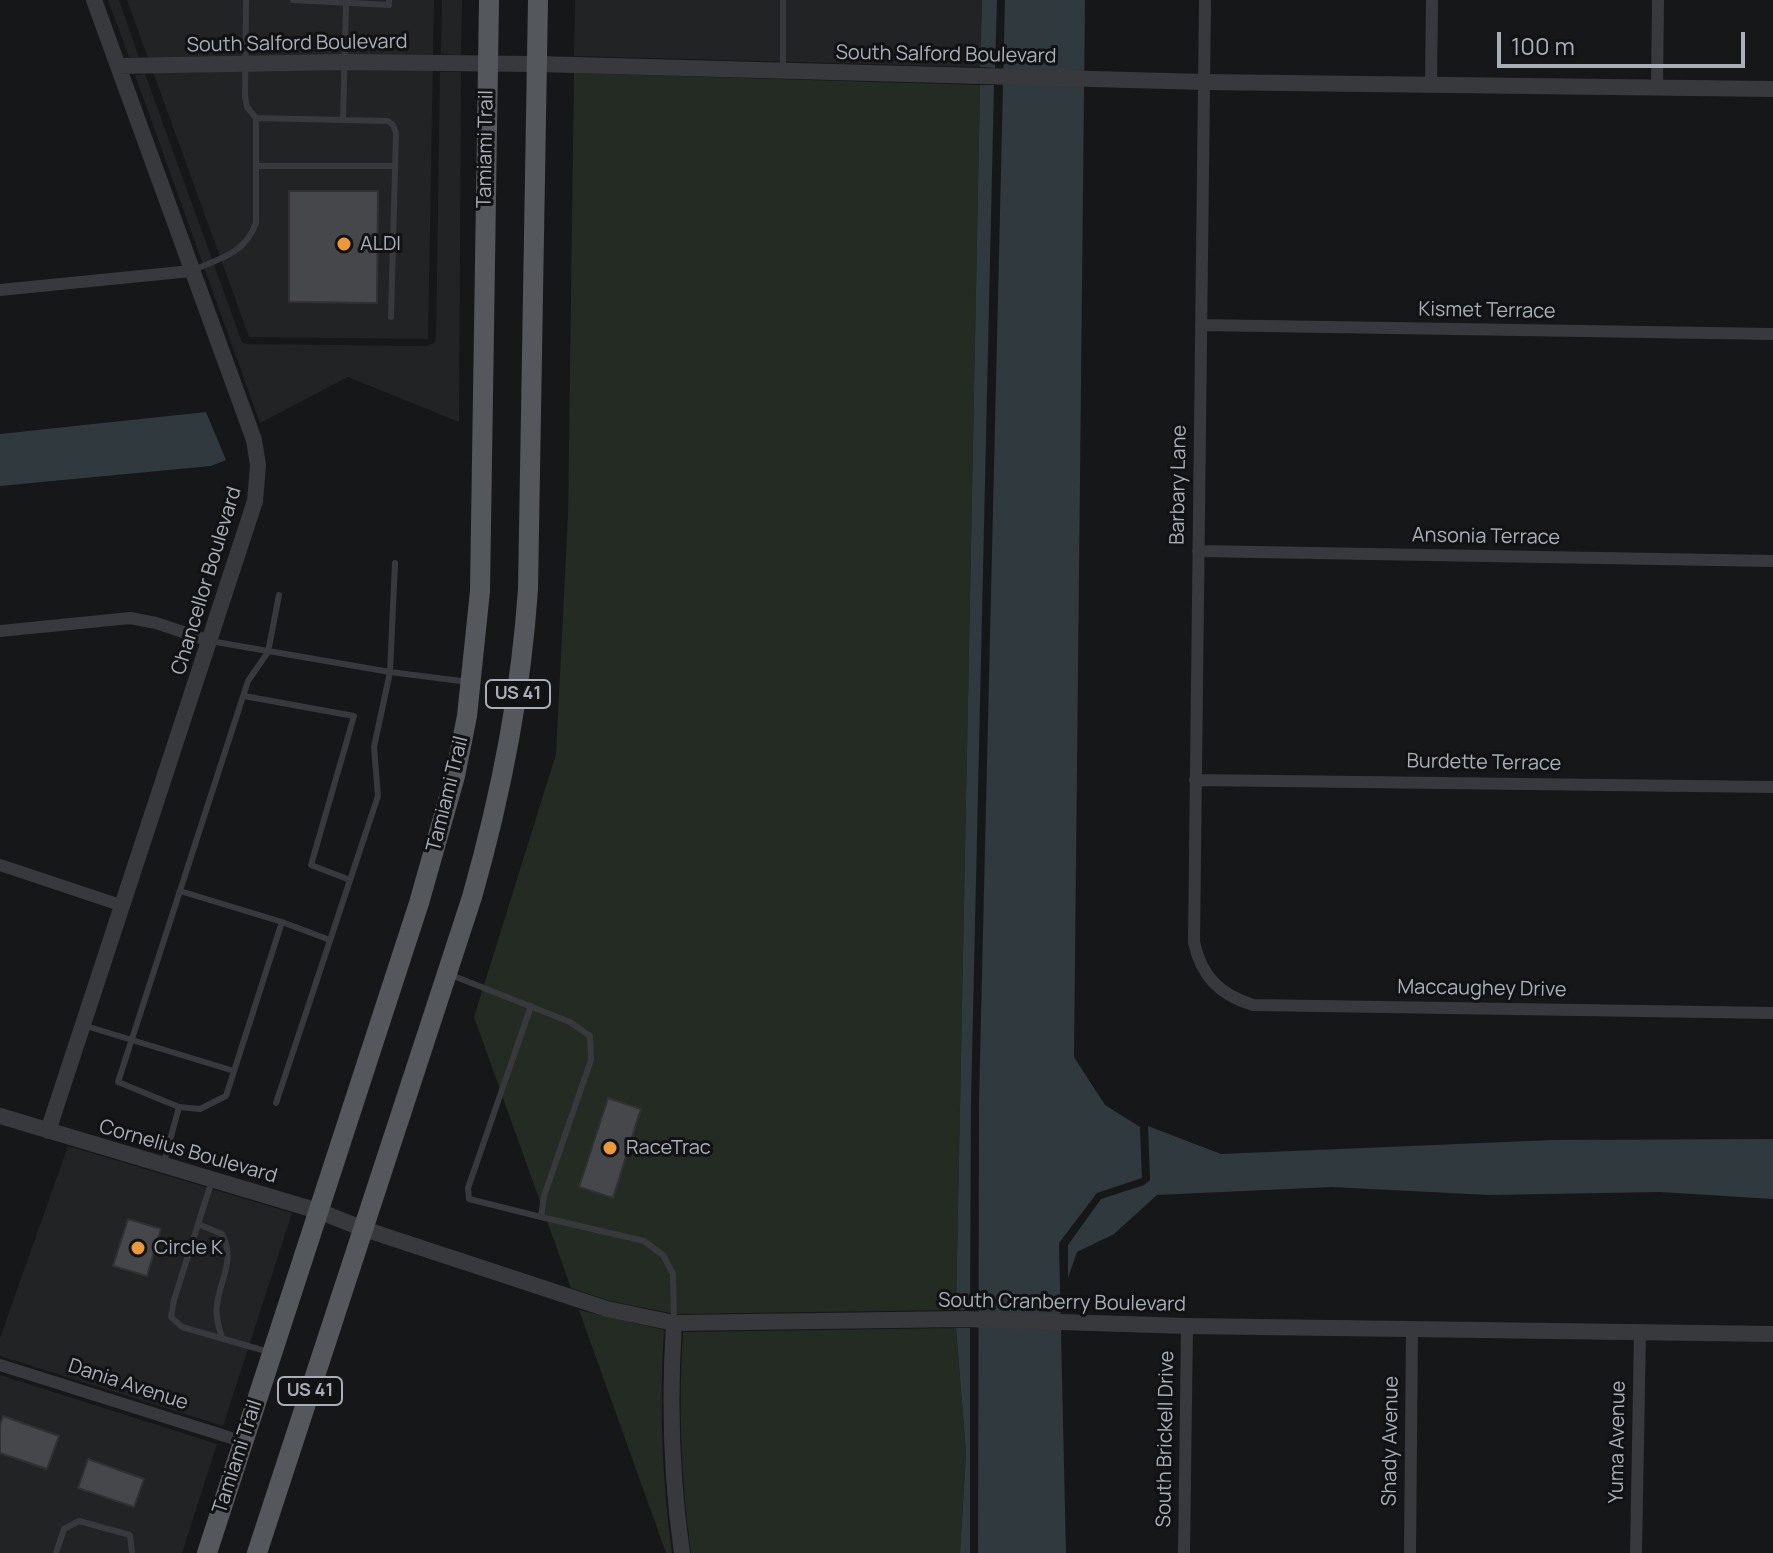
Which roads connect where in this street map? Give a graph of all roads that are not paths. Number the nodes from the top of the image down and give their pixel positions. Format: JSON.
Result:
{"nodes":[{"id":1,"x":94,"y":0,"type":"edge"},
{"id":2,"x":246,"y":0,"type":"edge"},
{"id":3,"x":293,"y":0,"type":"edge"},
{"id":4,"x":389,"y":0,"type":"edge"},
{"id":5,"x":489,"y":0,"type":"edge"},
{"id":6,"x":538,"y":0,"type":"edge"},
{"id":7,"x":783,"y":0,"type":"edge"},
{"id":8,"x":1205,"y":0,"type":"edge"},
{"id":9,"x":1432,"y":0,"type":"edge"},
{"id":10,"x":1658,"y":0,"type":"edge"},
{"id":11,"x":346,"y":4,"type":"junction"},
{"id":12,"x":343,"y":62,"type":"junction"},
{"id":13,"x":245,"y":64,"type":"junction"},
{"id":14,"x":488,"y":64,"type":"junction"},
{"id":15,"x":537,"y":64,"type":"junction"},
{"id":16,"x":118,"y":66,"type":"junction"},
{"id":17,"x":783,"y":71,"type":"junction"},
{"id":18,"x":1204,"y":82,"type":"junction"},
{"id":19,"x":1431,"y":84,"type":"junction"},
{"id":20,"x":1657,"y":88,"type":"junction"},
{"id":21,"x":1773,"y":89,"type":"edge"},
{"id":22,"x":256,"y":118,"type":"junction"},
{"id":23,"x":343,"y":120,"type":"junction"},
{"id":24,"x":256,"y":166,"type":"junction"},
{"id":25,"x":395,"y":166,"type":"junction"},
{"id":26,"x":191,"y":271,"type":"junction"},
{"id":27,"x":0,"y":290,"type":"edge"},
{"id":28,"x":391,"y":317,"type":"dead end"},
{"id":29,"x":1201,"y":325,"type":"junction"},
{"id":30,"x":1773,"y":334,"type":"edge"},
{"id":31,"x":1198,"y":551,"type":"junction"},
{"id":32,"x":1773,"y":561,"type":"edge"},
{"id":33,"x":395,"y":563,"type":"dead end"},
{"id":34,"x":279,"y":595,"type":"dead end"},
{"id":35,"x":0,"y":631,"type":"edge"},
{"id":36,"x":210,"y":641,"type":"junction"},
{"id":37,"x":268,"y":652,"type":"junction"},
{"id":38,"x":390,"y":672,"type":"junction"},
{"id":39,"x":471,"y":682,"type":"junction"},
{"id":40,"x":244,"y":696,"type":"junction"},
{"id":41,"x":1195,"y":780,"type":"junction"},
{"id":42,"x":1773,"y":787,"type":"edge"},
{"id":43,"x":0,"y":865,"type":"edge"},
{"id":44,"x":350,"y":880,"type":"junction"},
{"id":45,"x":180,"y":891,"type":"junction"},
{"id":46,"x":123,"y":906,"type":"junction"},
{"id":47,"x":282,"y":922,"type":"junction"},
{"id":48,"x":330,"y":940,"type":"junction"},
{"id":49,"x":1203,"y":970,"type":"joint"},
{"id":50,"x":447,"y":974,"type":"junction"},
{"id":51,"x":531,"y":1006,"type":"junction"},
{"id":52,"x":1773,"y":1013,"type":"edge"},
{"id":53,"x":83,"y":1025,"type":"junction"},
{"id":54,"x":132,"y":1040,"type":"junction"},
{"id":55,"x":234,"y":1071,"type":"junction"},
{"id":56,"x":276,"y":1103,"type":"dead end"},
{"id":57,"x":179,"y":1107,"type":"junction"},
{"id":58,"x":0,"y":1116,"type":"edge"},
{"id":59,"x":48,"y":1131,"type":"junction"},
{"id":60,"x":163,"y":1165,"type":"junction"},
{"id":61,"x":212,"y":1180,"type":"junction"},
{"id":62,"x":318,"y":1211,"type":"junction"},
{"id":63,"x":541,"y":1217,"type":"junction"},
{"id":64,"x":198,"y":1224,"type":"junction"},
{"id":65,"x":364,"y":1229,"type":"junction"},
{"id":66,"x":674,"y":1323,"type":"junction"},
{"id":67,"x":1187,"y":1326,"type":"junction"},
{"id":68,"x":1412,"y":1329,"type":"junction"},
{"id":69,"x":1640,"y":1332,"type":"junction"},
{"id":70,"x":1773,"y":1334,"type":"edge"},
{"id":71,"x":222,"y":1338,"type":"junction"},
{"id":72,"x":272,"y":1353,"type":"junction"},
{"id":73,"x":0,"y":1365,"type":"edge"},
{"id":74,"x":244,"y":1442,"type":"junction"},
{"id":75,"x":56,"y":1553,"type":"edge"},
{"id":76,"x":132,"y":1553,"type":"edge"},
{"id":77,"x":207,"y":1553,"type":"edge"},
{"id":78,"x":257,"y":1553,"type":"edge"},
{"id":79,"x":682,"y":1553,"type":"edge"},
{"id":80,"x":1184,"y":1553,"type":"edge"},
{"id":81,"x":1410,"y":1553,"type":"edge"},
{"id":82,"x":1636,"y":1553,"type":"edge"}],
"edges":[{"from":1,"to":16,"type":"street","name":"Chancellor Boulevard"},
{"from":2,"to":13,"type":"lane"},
{"from":3,"to":11,"type":"lane"},
{"from":4,"to":11,"type":"lane"},
{"from":5,"to":14,"type":"main road","name":"Tamiami Trail","number":"US 41"},
{"from":6,"to":15,"type":"main road","number":"US 41"},
{"from":7,"to":17,"type":"lane"},
{"from":8,"to":18,"type":"street","name":"Barbary Lane"},
{"from":9,"to":19,"type":"street"},
{"from":10,"to":20,"type":"street"},
{"from":11,"to":12,"type":"lane"},
{"from":12,"to":13,"type":"street","name":"South Salford Boulevard"},
{"from":12,"to":14,"type":"street","name":"South Salford Boulevard"},
{"from":12,"to":23,"type":"lane"},
{"from":13,"to":16,"type":"street","name":"South Salford Boulevard"},
{"from":13,"to":22,"type":"lane"},
{"from":14,"to":15,"type":"street","name":"South Salford Boulevard"},
{"from":14,"to":39,"type":"main road","name":"Tamiami Trail","number":"US 41"},
{"from":15,"to":17,"type":"street","name":"South Salford Boulevard"},
{"from":15,"to":50,"type":"main road","number":"US 41"},
{"from":16,"to":26,"type":"street","name":"Chancellor Boulevard"},
{"from":17,"to":18,"type":"street","name":"South Salford Boulevard"},
{"from":18,"to":19,"type":"street","name":"South Salford Boulevard"},
{"from":18,"to":29,"type":"street","name":"Barbary Lane"},
{"from":19,"to":20,"type":"street","name":"South Salford Boulevard"},
{"from":20,"to":21,"type":"street","name":"South Salford Boulevard"},
{"from":22,"to":23,"type":"lane"},
{"from":22,"to":24,"type":"lane"},
{"from":23,"to":25,"type":"lane"},
{"from":24,"to":25,"type":"lane"},
{"from":24,"to":26,"type":"lane"},
{"from":25,"to":28,"type":"lane"},
{"from":26,"to":27,"type":"street"},
{"from":26,"to":36,"type":"street","name":"Chancellor Boulevard"},
{"from":29,"to":30,"type":"street","name":"Kismet Terrace"},
{"from":29,"to":31,"type":"street","name":"Barbary Lane"},
{"from":31,"to":32,"type":"street","name":"Ansonia Terrace"},
{"from":31,"to":41,"type":"street","name":"Barbary Lane"},
{"from":33,"to":38,"type":"lane"},
{"from":34,"to":37,"type":"lane"},
{"from":35,"to":36,"type":"street"},
{"from":36,"to":37,"type":"lane"},
{"from":36,"to":46,"type":"street","name":"Chancellor Boulevard"},
{"from":37,"to":38,"type":"lane"},
{"from":37,"to":40,"type":"lane"},
{"from":38,"to":39,"type":"lane"},
{"from":38,"to":44,"type":"lane"},
{"from":39,"to":62,"type":"main road","name":"Tamiami Trail","number":"US 41"},
{"from":40,"to":44,"type":"lane"},
{"from":40,"to":45,"type":"lane"},
{"from":41,"to":42,"type":"street","name":"Burdette Terrace"},
{"from":41,"to":49,"type":"street","name":"Barbary Lane"},
{"from":43,"to":46,"type":"street"},
{"from":44,"to":48,"type":"lane"},
{"from":45,"to":47,"type":"lane"},
{"from":45,"to":54,"type":"lane"},
{"from":46,"to":53,"type":"street","name":"Chancellor Boulevard"},
{"from":47,"to":48,"type":"lane"},
{"from":47,"to":55,"type":"lane"},
{"from":48,"to":56,"type":"lane"},
{"from":49,"to":52,"type":"street","name":"Maccaughey Drive"},
{"from":50,"to":51,"type":"lane"},
{"from":50,"to":65,"type":"main road","number":"US 41"},
{"from":51,"to":63,"type":"lane"},
{"from":51,"to":63,"type":"lane"},
{"from":53,"to":54,"type":"lane"},
{"from":53,"to":59,"type":"street","name":"Chancellor Boulevard"},
{"from":54,"to":55,"type":"lane"},
{"from":54,"to":57,"type":"lane"},
{"from":55,"to":57,"type":"lane"},
{"from":57,"to":60,"type":"lane"},
{"from":58,"to":59,"type":"street","name":"Cornelius Boulevard"},
{"from":59,"to":60,"type":"street","name":"Cornelius Boulevard"},
{"from":60,"to":61,"type":"street","name":"Cornelius Boulevard"},
{"from":61,"to":62,"type":"street","name":"Cornelius Boulevard"},
{"from":61,"to":64,"type":"lane"},
{"from":62,"to":65,"type":"street","name":"Cornelius Boulevard"},
{"from":62,"to":72,"type":"main road","name":"Tamiami Trail","number":"US 41"},
{"from":63,"to":66,"type":"lane"},
{"from":64,"to":71,"type":"lane"},
{"from":64,"to":71,"type":"lane"},
{"from":65,"to":66,"type":"street","name":"South Cranberry Boulevard"},
{"from":65,"to":78,"type":"main road","number":"US 41"},
{"from":66,"to":67,"type":"street","name":"South Cranberry Boulevard"},
{"from":66,"to":79,"type":"street"},
{"from":67,"to":68,"type":"street","name":"South Cranberry Boulevard"},
{"from":67,"to":80,"type":"street","name":"South Brickell Drive"},
{"from":68,"to":69,"type":"street","name":"South Cranberry Boulevard"},
{"from":68,"to":81,"type":"street","name":"Shady Avenue"},
{"from":69,"to":70,"type":"street","name":"South Cranberry Boulevard"},
{"from":69,"to":82,"type":"street","name":"Yuma Avenue"},
{"from":71,"to":72,"type":"lane"},
{"from":72,"to":74,"type":"main road","name":"Tamiami Trail","number":"US 41"},
{"from":73,"to":74,"type":"street","name":"Dania Avenue"},
{"from":74,"to":77,"type":"main road","name":"Tamiami Trail","number":"US 41"},
{"from":75,"to":76,"type":"lane"}]}
